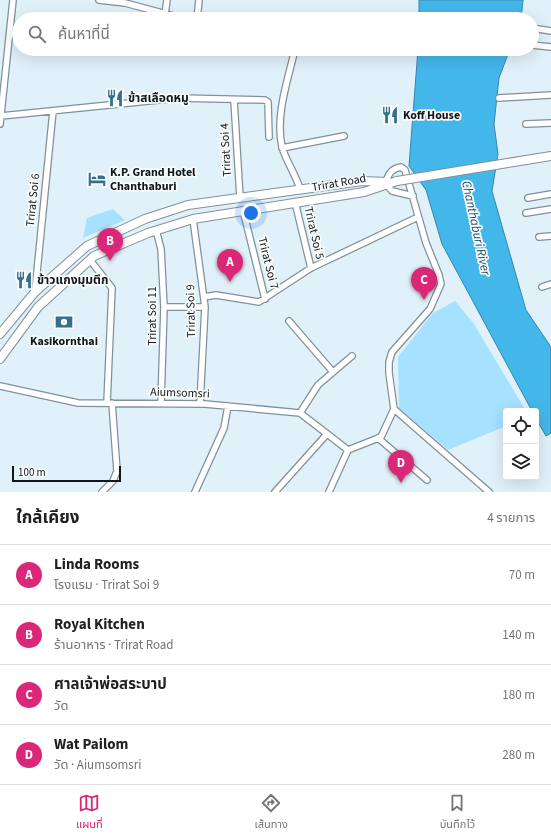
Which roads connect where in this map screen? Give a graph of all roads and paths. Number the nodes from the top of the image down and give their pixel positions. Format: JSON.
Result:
{"nodes":[{"id":1,"x":13,"y":0,"type":"edge"},
{"id":2,"x":101,"y":0,"type":"edge"},
{"id":3,"x":167,"y":0,"type":"edge"},
{"id":4,"x":199,"y":0,"type":"edge"},
{"id":5,"x":158,"y":12,"type":"edge"},
{"id":6,"x":165,"y":12,"type":"edge"},
{"id":7,"x":198,"y":12,"type":"edge"},
{"id":8,"x":539,"y":29,"type":"edge"},
{"id":9,"x":551,"y":31,"type":"edge"},
{"id":10,"x":539,"y":46,"type":"edge"},
{"id":11,"x":551,"y":47,"type":"edge"},
{"id":12,"x":293,"y":56,"type":"edge"},
{"id":13,"x":3,"y":66,"type":"edge"},
{"id":14,"x":551,"y":95,"type":"edge"},
{"id":15,"x":498,"y":98,"type":"dead end"},
{"id":16,"x":1,"y":99,"type":"edge"},
{"id":17,"x":234,"y":100,"type":"junction"},
{"id":18,"x":53,"y":111,"type":"junction"},
{"id":19,"x":1,"y":116,"type":"edge"},
{"id":20,"x":551,"y":122,"type":"edge"},
{"id":21,"x":0,"y":124,"type":"edge"},
{"id":22,"x":526,"y":124,"type":"dead end"},
{"id":23,"x":344,"y":136,"type":"dead end"},
{"id":24,"x":269,"y":137,"type":"dead end"},
{"id":25,"x":282,"y":148,"type":"junction"},
{"id":26,"x":551,"y":156,"type":"edge"},
{"id":27,"x":390,"y":182,"type":"junction"},
{"id":28,"x":300,"y":190,"type":"junction"},
{"id":29,"x":551,"y":194,"type":"edge"},
{"id":30,"x":413,"y":196,"type":"junction"},
{"id":31,"x":240,"y":198,"type":"junction"},
{"id":32,"x":528,"y":198,"type":"dead end"},
{"id":33,"x":296,"y":202,"type":"junction"},
{"id":34,"x":551,"y":209,"type":"edge"},
{"id":35,"x":243,"y":210,"type":"junction"},
{"id":36,"x":526,"y":213,"type":"dead end"},
{"id":37,"x":418,"y":217,"type":"junction"},
{"id":38,"x":193,"y":218,"type":"junction"},
{"id":39,"x":156,"y":230,"type":"junction"},
{"id":40,"x":551,"y":236,"type":"edge"},
{"id":41,"x":539,"y":237,"type":"dead end"},
{"id":42,"x":90,"y":260,"type":"junction"},
{"id":43,"x":311,"y":268,"type":"junction"},
{"id":44,"x":551,"y":284,"type":"edge"},
{"id":45,"x":542,"y":287,"type":"dead end"},
{"id":46,"x":35,"y":292,"type":"junction"},
{"id":47,"x":204,"y":297,"type":"junction"},
{"id":48,"x":265,"y":299,"type":"junction"},
{"id":49,"x":164,"y":307,"type":"junction"},
{"id":50,"x":205,"y":307,"type":"junction"},
{"id":51,"x":289,"y":321,"type":"dead end"},
{"id":52,"x":0,"y":334,"type":"edge"},
{"id":53,"x":352,"y":356,"type":"dead end"},
{"id":54,"x":0,"y":359,"type":"edge"},
{"id":55,"x":334,"y":372,"type":"junction"},
{"id":56,"x":0,"y":386,"type":"edge"},
{"id":57,"x":110,"y":403,"type":"junction"},
{"id":58,"x":161,"y":403,"type":"junction"},
{"id":59,"x":200,"y":404,"type":"junction"},
{"id":60,"x":228,"y":406,"type":"junction"},
{"id":61,"x":394,"y":409,"type":"junction"},
{"id":62,"x":300,"y":413,"type":"junction"},
{"id":63,"x":327,"y":434,"type":"junction"},
{"id":64,"x":378,"y":438,"type":"junction"},
{"id":65,"x":348,"y":450,"type":"junction"},
{"id":66,"x":427,"y":480,"type":"dead end"},
{"id":67,"x":102,"y":492,"type":"edge"},
{"id":68,"x":195,"y":492,"type":"edge"},
{"id":69,"x":275,"y":492,"type":"edge"},
{"id":70,"x":329,"y":492,"type":"edge"},
{"id":71,"x":489,"y":492,"type":"edge"}],
"edges":[{"from":1,"to":13,"type":"street"},
{"from":2,"to":5,"type":"street"},
{"from":3,"to":6,"type":"street"},
{"from":4,"to":7,"type":"street"},
{"from":8,"to":9,"type":"street"},
{"from":10,"to":11,"type":"street"},
{"from":12,"to":25,"type":"street"},
{"from":13,"to":16,"type":"street"},
{"from":14,"to":15,"type":"street"},
{"from":16,"to":19,"type":"street"},
{"from":17,"to":18,"type":"street"},
{"from":17,"to":24,"type":"street"},
{"from":17,"to":31,"type":"street","name":"Trirat Soi 4"},
{"from":18,"to":19,"type":"street"},
{"from":18,"to":46,"type":"street","name":"Trirat Soi 6"},
{"from":19,"to":21,"type":"street"},
{"from":20,"to":22,"type":"street"},
{"from":23,"to":25,"type":"street"},
{"from":25,"to":28,"type":"street"},
{"from":26,"to":27,"type":"main road","name":"Trirat Road","bridge":true},
{"from":27,"to":28,"type":"main road","name":"Trirat Road"},
{"from":27,"to":30,"type":"street"},
{"from":27,"to":30,"type":"street"},
{"from":27,"to":33,"type":"main road","name":"Trirat Road"},
{"from":28,"to":31,"type":"main road","name":"Trirat Road"},
{"from":29,"to":32,"type":"street"},
{"from":30,"to":37,"type":"street"},
{"from":31,"to":46,"type":"main road","name":"Trirat Road"},
{"from":33,"to":35,"type":"main road","name":"Trirat Road"},
{"from":33,"to":43,"type":"street","name":"Trirat Soi 5"},
{"from":34,"to":36,"type":"street"},
{"from":35,"to":38,"type":"main road","name":"Trirat Road"},
{"from":35,"to":48,"type":"street","name":"Trirat Soi 7"},
{"from":37,"to":43,"type":"street"},
{"from":37,"to":61,"type":"street"},
{"from":38,"to":39,"type":"main road","name":"Trirat Road"},
{"from":38,"to":47,"type":"street","name":"Trirat Soi 9"},
{"from":39,"to":42,"type":"main road","name":"Trirat Road"},
{"from":39,"to":49,"type":"street","name":"Trirat Soi 11"},
{"from":40,"to":41,"type":"street"},
{"from":42,"to":54,"type":"main road","name":"Trirat Road"},
{"from":42,"to":57,"type":"street"},
{"from":43,"to":48,"type":"street"},
{"from":44,"to":45,"type":"street"},
{"from":46,"to":52,"type":"main road","name":"Trirat Road"},
{"from":47,"to":48,"type":"street"},
{"from":47,"to":50,"type":"street","name":"Trirat Soi 9"},
{"from":49,"to":50,"type":"street"},
{"from":49,"to":58,"type":"street","name":"Trirat Soi 11"},
{"from":50,"to":59,"type":"street","name":"Trirat Soi 9"},
{"from":51,"to":55,"type":"street"},
{"from":53,"to":55,"type":"street"},
{"from":55,"to":62,"type":"street"},
{"from":56,"to":57,"type":"street","name":"Aiumsomsri"},
{"from":57,"to":58,"type":"street","name":"Aiumsomsri"},
{"from":57,"to":67,"type":"street"},
{"from":58,"to":59,"type":"street","name":"Aiumsomsri"},
{"from":59,"to":60,"type":"street","name":"Aiumsomsri"},
{"from":60,"to":62,"type":"street","name":"Aiumsomsri"},
{"from":60,"to":68,"type":"street"},
{"from":61,"to":64,"type":"street"},
{"from":61,"to":71,"type":"street"},
{"from":62,"to":63,"type":"street"},
{"from":63,"to":65,"type":"street"},
{"from":63,"to":69,"type":"street"},
{"from":64,"to":65,"type":"street"},
{"from":64,"to":66,"type":"street"},
{"from":65,"to":70,"type":"street"}]}
